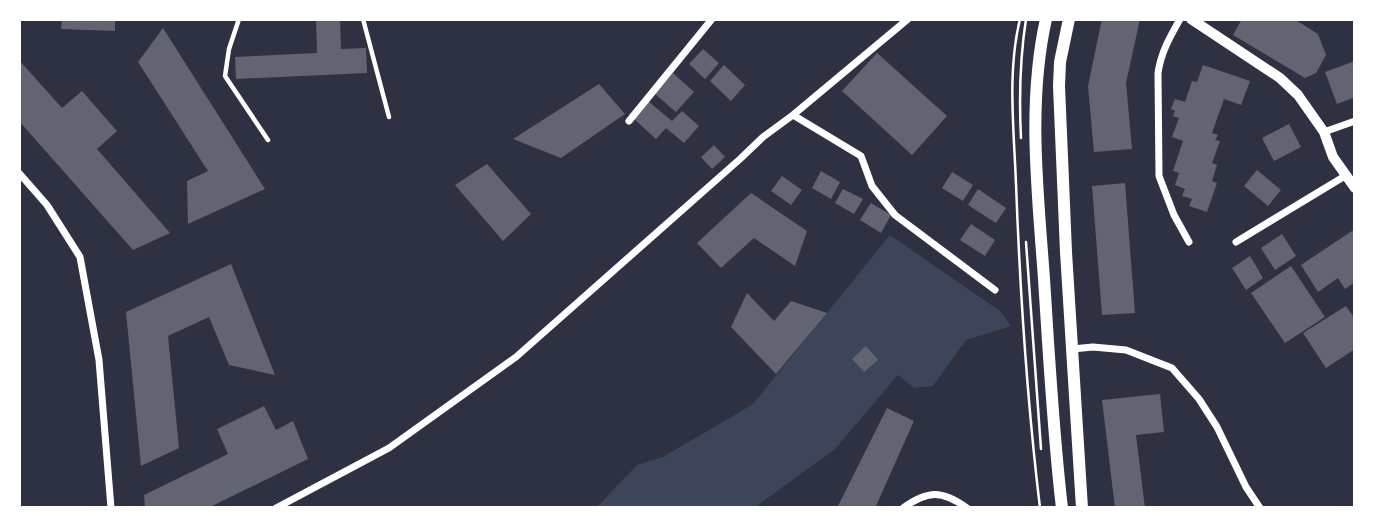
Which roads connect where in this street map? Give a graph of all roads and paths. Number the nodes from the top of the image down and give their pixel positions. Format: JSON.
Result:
{"nodes":[{"id":1,"x":239,"y":19,"type":"edge"},
{"id":2,"x":363,"y":19,"type":"edge"},
{"id":3,"x":712,"y":19,"type":"edge"},
{"id":4,"x":908,"y":19,"type":"edge"},
{"id":5,"x":1020,"y":19,"type":"edge"},
{"id":6,"x":1046,"y":19,"type":"edge"},
{"id":7,"x":1069,"y":19,"type":"edge"},
{"id":8,"x":1180,"y":19,"type":"edge"},
{"id":9,"x":1191,"y":19,"type":"edge"},
{"id":10,"x":793,"y":115,"type":"junction"},
{"id":11,"x":389,"y":117,"type":"dead end"},
{"id":12,"x":629,"y":121,"type":"dead end"},
{"id":13,"x":1355,"y":121,"type":"edge"},
{"id":14,"x":1324,"y":132,"type":"junction"},
{"id":15,"x":268,"y":140,"type":"dead end"},
{"id":16,"x":19,"y":173,"type":"edge"},
{"id":17,"x":1345,"y":176,"type":"junction"},
{"id":18,"x":1355,"y":188,"type":"edge"},
{"id":19,"x":1189,"y":242,"type":"dead end"},
{"id":20,"x":1236,"y":242,"type":"dead end"},
{"id":21,"x":995,"y":289,"type":"dead end"},
{"id":22,"x":1072,"y":349,"type":"junction"},
{"id":23,"x":111,"y":508,"type":"edge"},
{"id":24,"x":276,"y":508,"type":"edge"},
{"id":25,"x":903,"y":508,"type":"edge"},
{"id":26,"x":967,"y":508,"type":"edge"},
{"id":27,"x":1040,"y":508,"type":"edge"},
{"id":28,"x":1062,"y":508,"type":"edge"},
{"id":29,"x":1082,"y":508,"type":"edge"},
{"id":30,"x":1260,"y":508,"type":"edge"}],
"edges":[{"from":1,"to":15,"type":"lane"},
{"from":2,"to":11,"type":"lane"},
{"from":3,"to":12,"type":"street"},
{"from":4,"to":10,"type":"street"},
{"from":5,"to":27,"type":"path"},
{"from":6,"to":28,"type":"main road"},
{"from":7,"to":22,"type":"main road"},
{"from":8,"to":19,"type":"street"},
{"from":9,"to":14,"type":"street"},
{"from":10,"to":21,"type":"street"},
{"from":10,"to":24,"type":"street"},
{"from":13,"to":14,"type":"street"},
{"from":14,"to":17,"type":"street"},
{"from":16,"to":23,"type":"street"},
{"from":17,"to":18,"type":"street"},
{"from":17,"to":20,"type":"street"},
{"from":22,"to":29,"type":"main road"},
{"from":22,"to":30,"type":"street"},
{"from":25,"to":26,"type":"street"}]}
